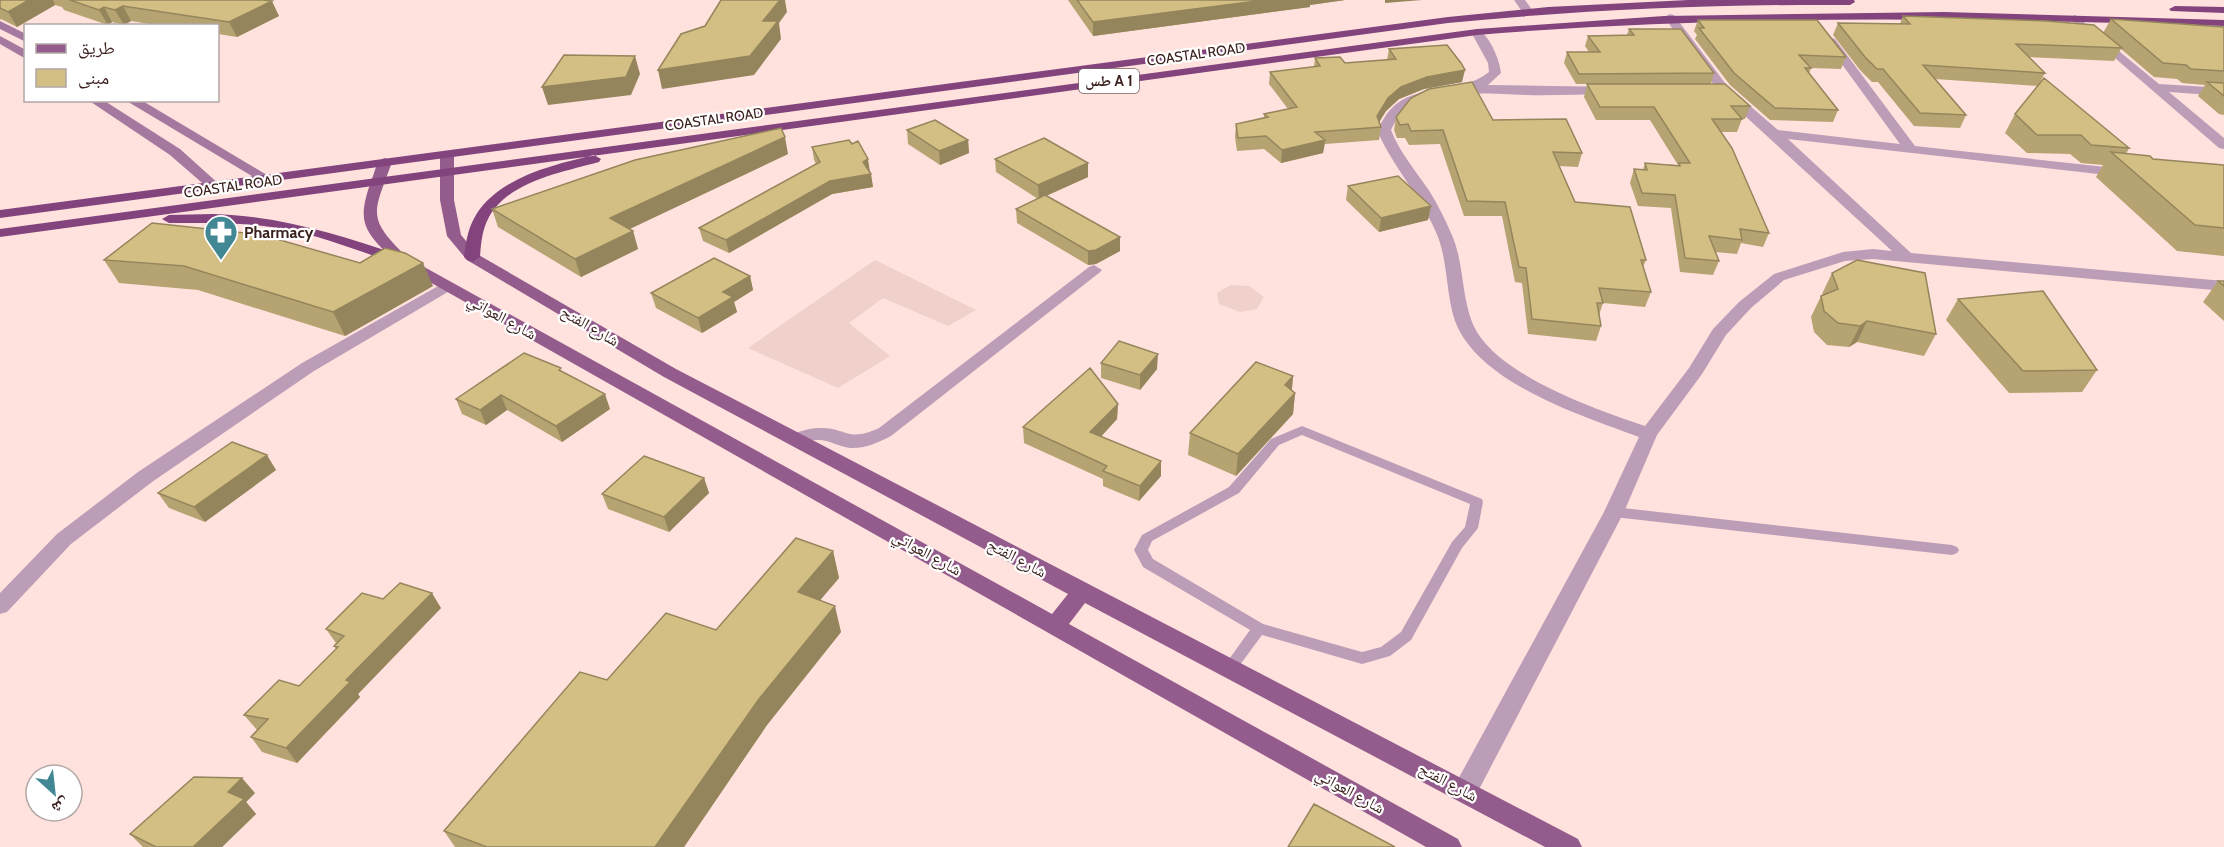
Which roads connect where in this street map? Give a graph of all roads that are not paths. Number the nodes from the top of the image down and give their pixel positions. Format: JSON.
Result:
{"nodes":[{"id":1,"x":1519,"y":0,"type":"edge"},
{"id":2,"x":2224,"y":10,"type":"edge"},
{"id":3,"x":1527,"y":11,"type":"junction"},
{"id":4,"x":1809,"y":14,"type":"junction"},
{"id":5,"x":1670,"y":17,"type":"junction"},
{"id":6,"x":2075,"y":18,"type":"junction"},
{"id":7,"x":2224,"y":23,"type":"edge"},
{"id":8,"x":0,"y":24,"type":"edge"},
{"id":9,"x":1477,"y":32,"type":"junction"},
{"id":10,"x":24,"y":38,"type":"edge"},
{"id":11,"x":0,"y":39,"type":"edge"},
{"id":12,"x":24,"y":55,"type":"edge"},
{"id":13,"x":2154,"y":87,"type":"junction"},
{"id":14,"x":1474,"y":88,"type":"junction"},
{"id":15,"x":1618,"y":90,"type":"edge"},
{"id":16,"x":1703,"y":90,"type":"edge"},
{"id":17,"x":1724,"y":90,"type":"junction"},
{"id":18,"x":2224,"y":92,"type":"edge"},
{"id":19,"x":97,"y":102,"type":"edge"},
{"id":20,"x":134,"y":102,"type":"edge"},
{"id":21,"x":1775,"y":134,"type":"junction"},
{"id":22,"x":642,"y":144,"type":"junction"},
{"id":23,"x":2224,"y":145,"type":"edge"},
{"id":24,"x":1912,"y":151,"type":"junction"},
{"id":25,"x":447,"y":155,"type":"junction"},
{"id":26,"x":385,"y":162,"type":"junction"},
{"id":27,"x":447,"y":170,"type":"junction"},
{"id":28,"x":2133,"y":174,"type":"edge"},
{"id":29,"x":265,"y":178,"type":"junction"},
{"id":30,"x":379,"y":181,"type":"junction"},
{"id":31,"x":213,"y":185,"type":"junction"},
{"id":32,"x":0,"y":214,"type":"edge"},
{"id":33,"x":81,"y":222,"type":"junction"},
{"id":34,"x":0,"y":233,"type":"edge"},
{"id":35,"x":1906,"y":256,"type":"junction"},
{"id":36,"x":472,"y":257,"type":"junction"},
{"id":37,"x":403,"y":261,"type":"junction"},
{"id":38,"x":1094,"y":270,"type":"dead end"},
{"id":39,"x":447,"y":286,"type":"junction"},
{"id":40,"x":2224,"y":286,"type":"edge"},
{"id":41,"x":1649,"y":434,"type":"junction"},
{"id":42,"x":796,"y":440,"type":"junction"},
{"id":43,"x":1614,"y":512,"type":"junction"},
{"id":44,"x":1952,"y":550,"type":"dead end"},
{"id":45,"x":1082,"y":592,"type":"junction"},
{"id":46,"x":0,"y":606,"type":"edge"},
{"id":47,"x":1056,"y":625,"type":"junction"},
{"id":48,"x":1259,"y":628,"type":"junction"},
{"id":49,"x":1229,"y":669,"type":"junction"},
{"id":50,"x":1465,"y":791,"type":"junction"},
{"id":51,"x":1449,"y":847,"type":"edge"},
{"id":52,"x":1569,"y":847,"type":"edge"}],
"edges":[{"from":1,"to":3,"type":"street"},
{"from":2,"to":3,"type":"highway","name":"COASTAL ROAD","number":"طس A 1"},
{"from":3,"to":25,"type":"highway","name":"COASTAL ROAD","number":"طس A 1"},
{"from":4,"to":5,"type":"highway","name":"COASTAL ROAD","number":"طس A 1"},
{"from":4,"to":6,"type":"highway","name":"COASTAL ROAD","number":"طس A 1"},
{"from":4,"to":24,"type":"street"},
{"from":5,"to":9,"type":"highway","name":"COASTAL ROAD","number":"طس A 1"},
{"from":5,"to":17,"type":"street"},
{"from":6,"to":7,"type":"highway","name":"COASTAL ROAD","number":"طس A 1"},
{"from":6,"to":13,"type":"street"},
{"from":8,"to":10,"type":"street"},
{"from":9,"to":14,"type":"street"},
{"from":9,"to":22,"type":"highway","name":"COASTAL ROAD","number":"طس A 1"},
{"from":11,"to":12,"type":"street"},
{"from":13,"to":18,"type":"street"},
{"from":13,"to":23,"type":"street"},
{"from":14,"to":15,"type":"street"},
{"from":14,"to":41,"type":"street"},
{"from":16,"to":17,"type":"street"},
{"from":17,"to":21,"type":"street"},
{"from":19,"to":31,"type":"street"},
{"from":20,"to":29,"type":"street"},
{"from":21,"to":24,"type":"street"},
{"from":21,"to":35,"type":"street"},
{"from":22,"to":27,"type":"highway","name":"COASTAL ROAD","number":"طس A 1"},
{"from":22,"to":36,"type":"highway"},
{"from":24,"to":28,"type":"street"},
{"from":25,"to":26,"type":"highway","name":"COASTAL ROAD","number":"طس A 1"},
{"from":25,"to":27,"type":"main road"},
{"from":26,"to":29,"type":"highway","name":"COASTAL ROAD","number":"طس A 1"},
{"from":26,"to":30,"type":"main road","name":"شارع العواتي"},
{"from":27,"to":30,"type":"highway","name":"COASTAL ROAD","number":"طس A 1"},
{"from":27,"to":36,"type":"main road"},
{"from":29,"to":31,"type":"highway","name":"COASTAL ROAD","number":"طس A 1"},
{"from":30,"to":33,"type":"highway","name":"COASTAL ROAD","number":"طس A 1"},
{"from":30,"to":37,"type":"main road","name":"شارع العواتي"},
{"from":31,"to":32,"type":"highway","name":"COASTAL ROAD","number":"طس A 1"},
{"from":33,"to":34,"type":"highway","name":"COASTAL ROAD","number":"طس A 1"},
{"from":33,"to":37,"type":"highway"},
{"from":35,"to":40,"type":"street"},
{"from":35,"to":41,"type":"street"},
{"from":36,"to":42,"type":"main road","name":"شارع الفتح"},
{"from":37,"to":39,"type":"main road","name":"شارع العواتي"},
{"from":38,"to":42,"type":"street"},
{"from":39,"to":46,"type":"street"},
{"from":39,"to":47,"type":"main road","name":"شارع العواتي"},
{"from":41,"to":43,"type":"street"},
{"from":42,"to":45,"type":"main road","name":"شارع الفتح"},
{"from":43,"to":44,"type":"lane"},
{"from":43,"to":50,"type":"street"},
{"from":45,"to":47,"type":"main road"},
{"from":45,"to":49,"type":"main road","name":"شارع الفتح"},
{"from":47,"to":51,"type":"main road","name":"شارع العواتي"},
{"from":48,"to":48,"type":"lane"},
{"from":48,"to":49,"type":"lane"},
{"from":49,"to":50,"type":"main road","name":"شارع الفتح"},
{"from":50,"to":52,"type":"main road","name":"شارع الفتح"}]}
